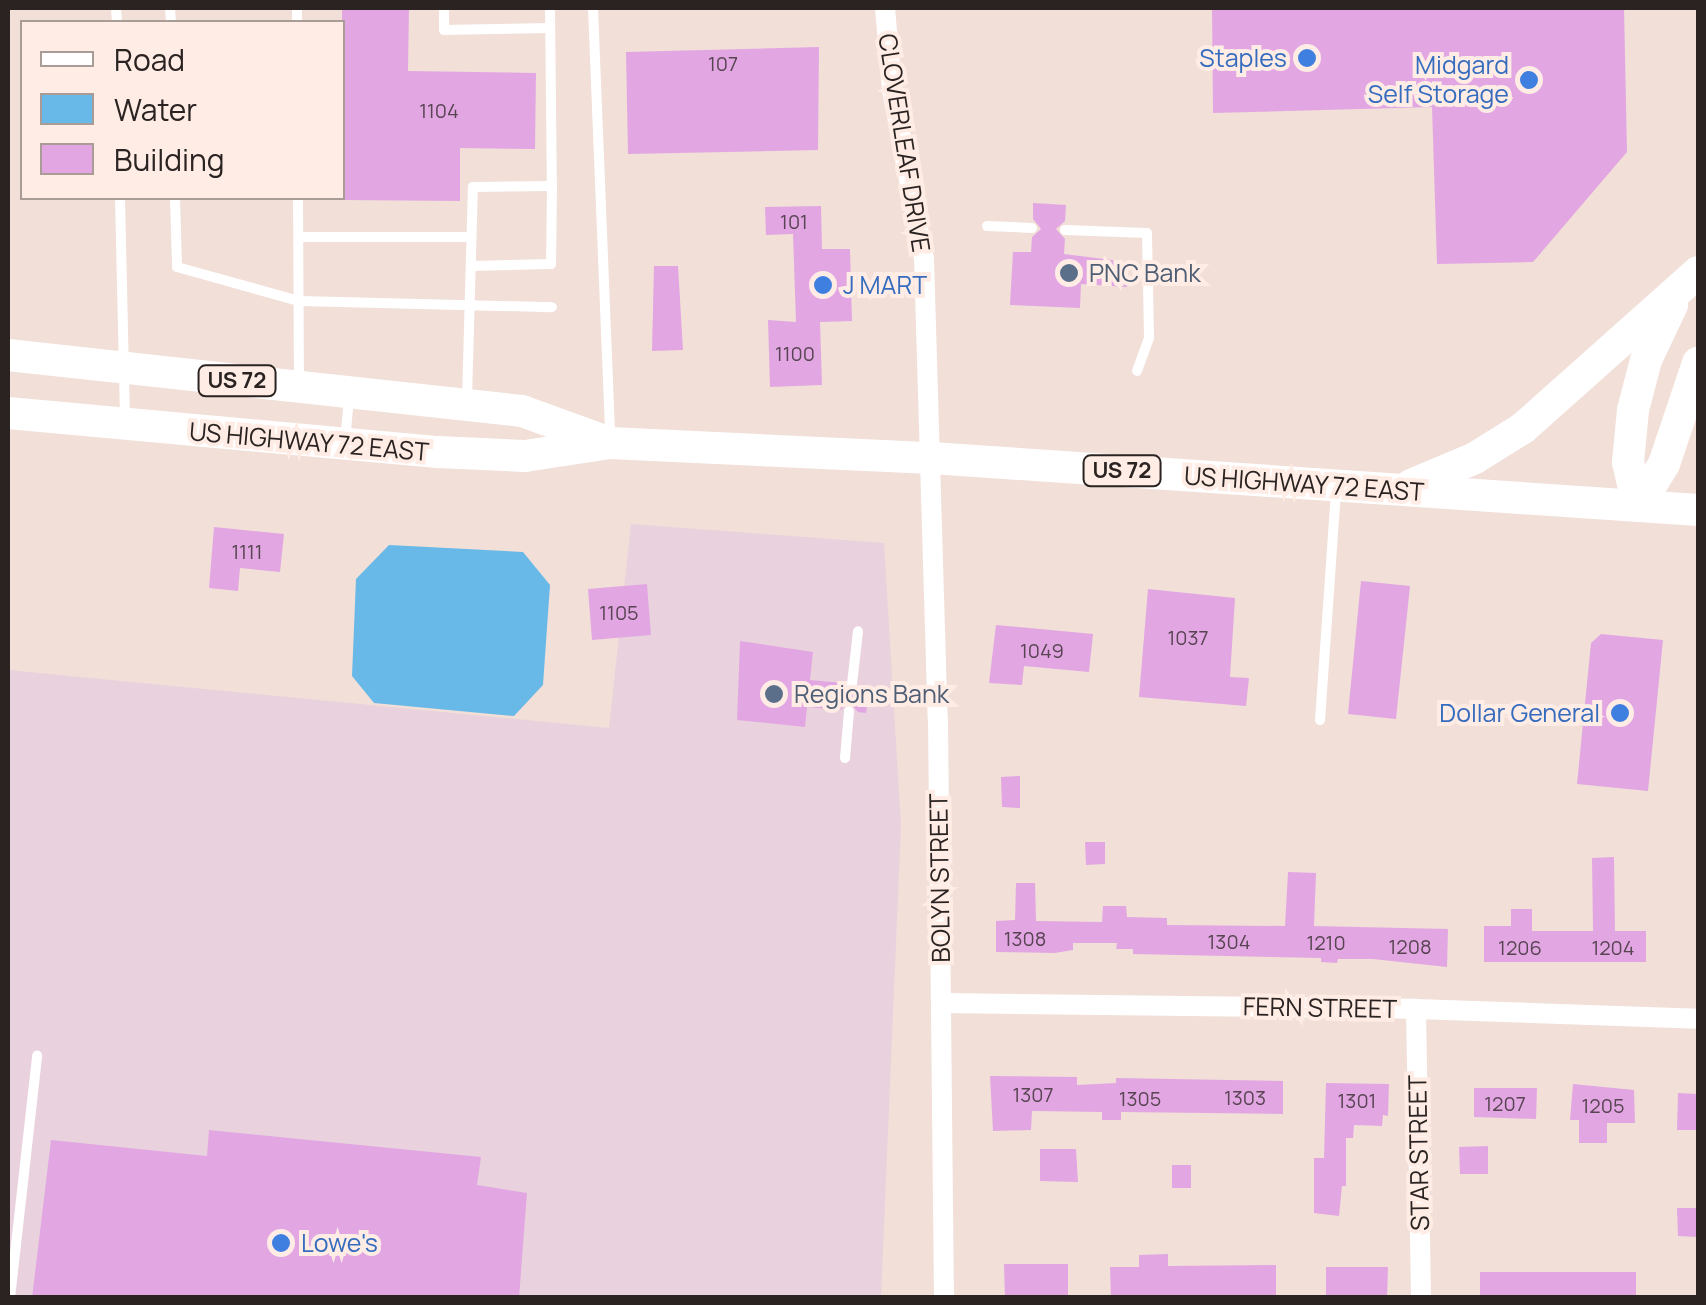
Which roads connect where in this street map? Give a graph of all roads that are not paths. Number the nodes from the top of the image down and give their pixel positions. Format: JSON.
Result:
{"nodes":[{"id":1,"x":444,"y":8,"type":"edge"},
{"id":2,"x":550,"y":8,"type":"edge"},
{"id":3,"x":593,"y":8,"type":"edge"},
{"id":4,"x":884,"y":8,"type":"edge"},
{"id":5,"x":550,"y":28,"type":"junction"},
{"id":6,"x":552,"y":186,"type":"junction"},
{"id":7,"x":120,"y":200,"type":"edge"},
{"id":8,"x":175,"y":200,"type":"edge"},
{"id":9,"x":298,"y":200,"type":"edge"},
{"id":10,"x":986,"y":226,"type":"dead end"},
{"id":11,"x":1032,"y":228,"type":"dead end"},
{"id":12,"x":1065,"y":230,"type":"dead end"},
{"id":13,"x":470,"y":237,"type":"junction"},
{"id":14,"x":298,"y":238,"type":"junction"},
{"id":15,"x":471,"y":266,"type":"junction"},
{"id":16,"x":1691,"y":279,"type":"edge"},
{"id":17,"x":299,"y":301,"type":"junction"},
{"id":18,"x":470,"y":305,"type":"junction"},
{"id":19,"x":552,"y":307,"type":"dead end"},
{"id":20,"x":8,"y":355,"type":"edge"},
{"id":21,"x":1698,"y":367,"type":"edge"},
{"id":22,"x":124,"y":368,"type":"junction"},
{"id":23,"x":1137,"y":371,"type":"dead end"},
{"id":24,"x":299,"y":387,"type":"junction"},
{"id":25,"x":350,"y":392,"type":"junction"},
{"id":26,"x":467,"y":405,"type":"junction"},
{"id":27,"x":8,"y":413,"type":"edge"},
{"id":28,"x":125,"y":426,"type":"junction"},
{"id":29,"x":610,"y":443,"type":"junction"},
{"id":30,"x":344,"y":444,"type":"junction"},
{"id":31,"x":930,"y":458,"type":"junction"},
{"id":32,"x":1336,"y":486,"type":"junction"},
{"id":33,"x":1398,"y":490,"type":"junction"},
{"id":34,"x":1638,"y":506,"type":"junction"},
{"id":35,"x":1698,"y":510,"type":"edge"},
{"id":36,"x":858,"y":631,"type":"dead end"},
{"id":37,"x":852,"y":684,"type":"dead end"},
{"id":38,"x":849,"y":712,"type":"dead end"},
{"id":39,"x":1320,"y":720,"type":"dead end"},
{"id":40,"x":845,"y":758,"type":"dead end"},
{"id":41,"x":941,"y":1003,"type":"junction"},
{"id":42,"x":1416,"y":1009,"type":"junction"},
{"id":43,"x":1698,"y":1019,"type":"edge"},
{"id":44,"x":37,"y":1056,"type":"dead end"},
{"id":45,"x":10,"y":1298,"type":"edge"},
{"id":46,"x":944,"y":1298,"type":"edge"},
{"id":47,"x":1421,"y":1298,"type":"edge"}],
"edges":[{"from":1,"to":5,"type":"lane"},
{"from":2,"to":5,"type":"lane"},
{"from":3,"to":29,"type":"lane"},
{"from":4,"to":31,"type":"street","name":"CLOVERLEAF DRIVE"},
{"from":5,"to":6,"type":"lane"},
{"from":6,"to":13,"type":"lane"},
{"from":6,"to":15,"type":"lane"},
{"from":7,"to":22,"type":"lane"},
{"from":8,"to":17,"type":"lane"},
{"from":9,"to":14,"type":"lane"},
{"from":10,"to":11,"type":"lane"},
{"from":12,"to":23,"type":"lane"},
{"from":13,"to":14,"type":"lane"},
{"from":13,"to":15,"type":"lane"},
{"from":14,"to":17,"type":"lane"},
{"from":15,"to":18,"type":"lane"},
{"from":16,"to":33,"type":"highway"},
{"from":16,"to":34,"type":"highway"},
{"from":17,"to":18,"type":"lane"},
{"from":17,"to":24,"type":"lane"},
{"from":18,"to":19,"type":"lane"},
{"from":18,"to":26,"type":"lane"},
{"from":20,"to":22,"type":"highway","name":"US HIGHWAY 72 EAST","number":"US 72"},
{"from":21,"to":34,"type":"highway"},
{"from":22,"to":24,"type":"highway","name":"US HIGHWAY 72 EAST","number":"US 72"},
{"from":22,"to":28,"type":"lane"},
{"from":24,"to":25,"type":"highway","name":"US HIGHWAY 72 EAST","number":"US 72"},
{"from":25,"to":26,"type":"highway","name":"US HIGHWAY 72 EAST","number":"US 72"},
{"from":25,"to":30,"type":"lane"},
{"from":26,"to":29,"type":"highway","name":"US HIGHWAY 72 EAST","number":"US 72"},
{"from":27,"to":28,"type":"highway","name":"US HIGHWAY 72 EAST","number":"US 72"},
{"from":28,"to":30,"type":"highway","name":"US HIGHWAY 72 EAST","number":"US 72"},
{"from":29,"to":30,"type":"highway","name":"US HIGHWAY 72 EAST","number":"US 72"},
{"from":29,"to":31,"type":"highway","name":"US HIGHWAY 72 EAST","number":"US 72"},
{"from":31,"to":32,"type":"highway","name":"US HIGHWAY 72 EAST","number":"US 72"},
{"from":31,"to":41,"type":"street","name":"BOLYN STREET"},
{"from":32,"to":33,"type":"highway","name":"US HIGHWAY 72 EAST","number":"US 72"},
{"from":32,"to":39,"type":"lane"},
{"from":33,"to":34,"type":"highway","name":"US HIGHWAY 72 EAST","number":"US 72"},
{"from":34,"to":35,"type":"highway","name":"US HIGHWAY 72 EAST","number":"US 72"},
{"from":36,"to":37,"type":"lane"},
{"from":38,"to":40,"type":"lane"},
{"from":41,"to":42,"type":"street","name":"FERN STREET"},
{"from":41,"to":46,"type":"street","name":"BOLYN STREET"},
{"from":42,"to":43,"type":"street","name":"FERN STREET"},
{"from":42,"to":47,"type":"street","name":"STAR STREET"},
{"from":44,"to":45,"type":"lane"}]}
